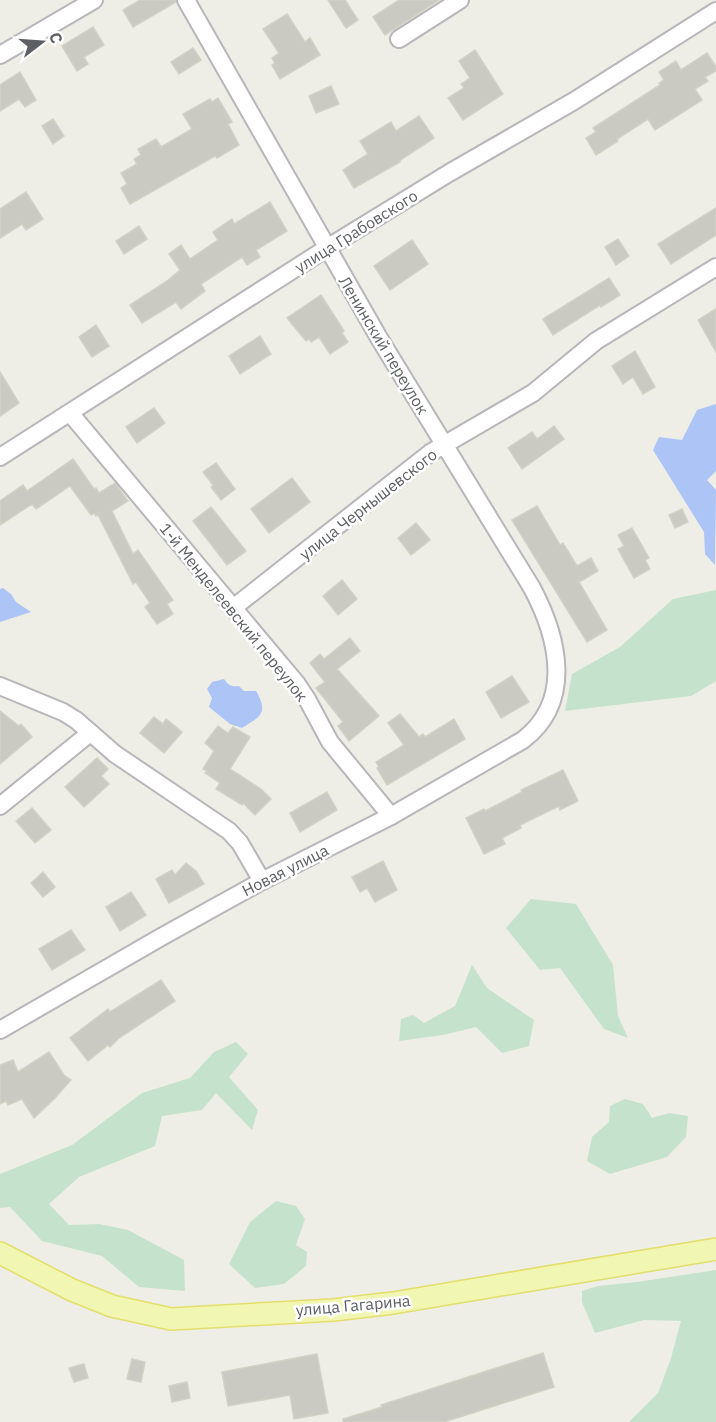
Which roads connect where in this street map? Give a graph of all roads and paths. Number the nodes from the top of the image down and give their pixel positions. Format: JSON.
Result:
{"nodes":[{"id":1,"x":94,"y":0,"type":"edge"},
{"id":2,"x":186,"y":0,"type":"edge"},
{"id":3,"x":459,"y":0,"type":"edge"},
{"id":4,"x":716,"y":12,"type":"edge"},
{"id":5,"x":399,"y":39,"type":"dead end"},
{"id":6,"x":0,"y":55,"type":"edge"},
{"id":7,"x":327,"y":248,"type":"junction"},
{"id":8,"x":716,"y":267,"type":"edge"},
{"id":9,"x":70,"y":413,"type":"junction"},
{"id":10,"x":444,"y":444,"type":"junction"},
{"id":11,"x":0,"y":457,"type":"edge"},
{"id":12,"x":233,"y":608,"type":"junction"},
{"id":13,"x":0,"y":686,"type":"edge"},
{"id":14,"x":554,"y":696,"type":"joint"},
{"id":15,"x":90,"y":733,"type":"junction"},
{"id":16,"x":0,"y":806,"type":"edge"},
{"id":17,"x":391,"y":816,"type":"junction"},
{"id":18,"x":262,"y":881,"type":"junction"},
{"id":19,"x":0,"y":1030,"type":"edge"},
{"id":20,"x":716,"y":1249,"type":"edge"},
{"id":21,"x":0,"y":1253,"type":"edge"}],
"edges":[{"from":1,"to":6,"type":"street"},
{"from":2,"to":7,"type":"street","name":"Ленинский переулок"},
{"from":3,"to":5,"type":"street"},
{"from":4,"to":7,"type":"street","name":"улица Грабовского"},
{"from":7,"to":9,"type":"street","name":"улица Грабовского"},
{"from":7,"to":10,"type":"street","name":"Ленинский переулок"},
{"from":8,"to":10,"type":"street","name":"улица Чернышевского"},
{"from":9,"to":11,"type":"street","name":"улица Грабовского"},
{"from":9,"to":12,"type":"street","name":"1-й Менделеевский переулок"},
{"from":10,"to":12,"type":"street","name":"улица Чернышевского"},
{"from":10,"to":14,"type":"street","name":"Ленинский переулок"},
{"from":12,"to":17,"type":"street","name":"1-й Менделеевский переулок"},
{"from":13,"to":15,"type":"street"},
{"from":14,"to":17,"type":"street","name":"Новая улица"},
{"from":15,"to":16,"type":"street"},
{"from":15,"to":18,"type":"street"},
{"from":17,"to":18,"type":"street","name":"Новая улица"},
{"from":18,"to":19,"type":"street","name":"Новая улица"},
{"from":20,"to":21,"type":"main road","name":"улица Гагарина"}]}
